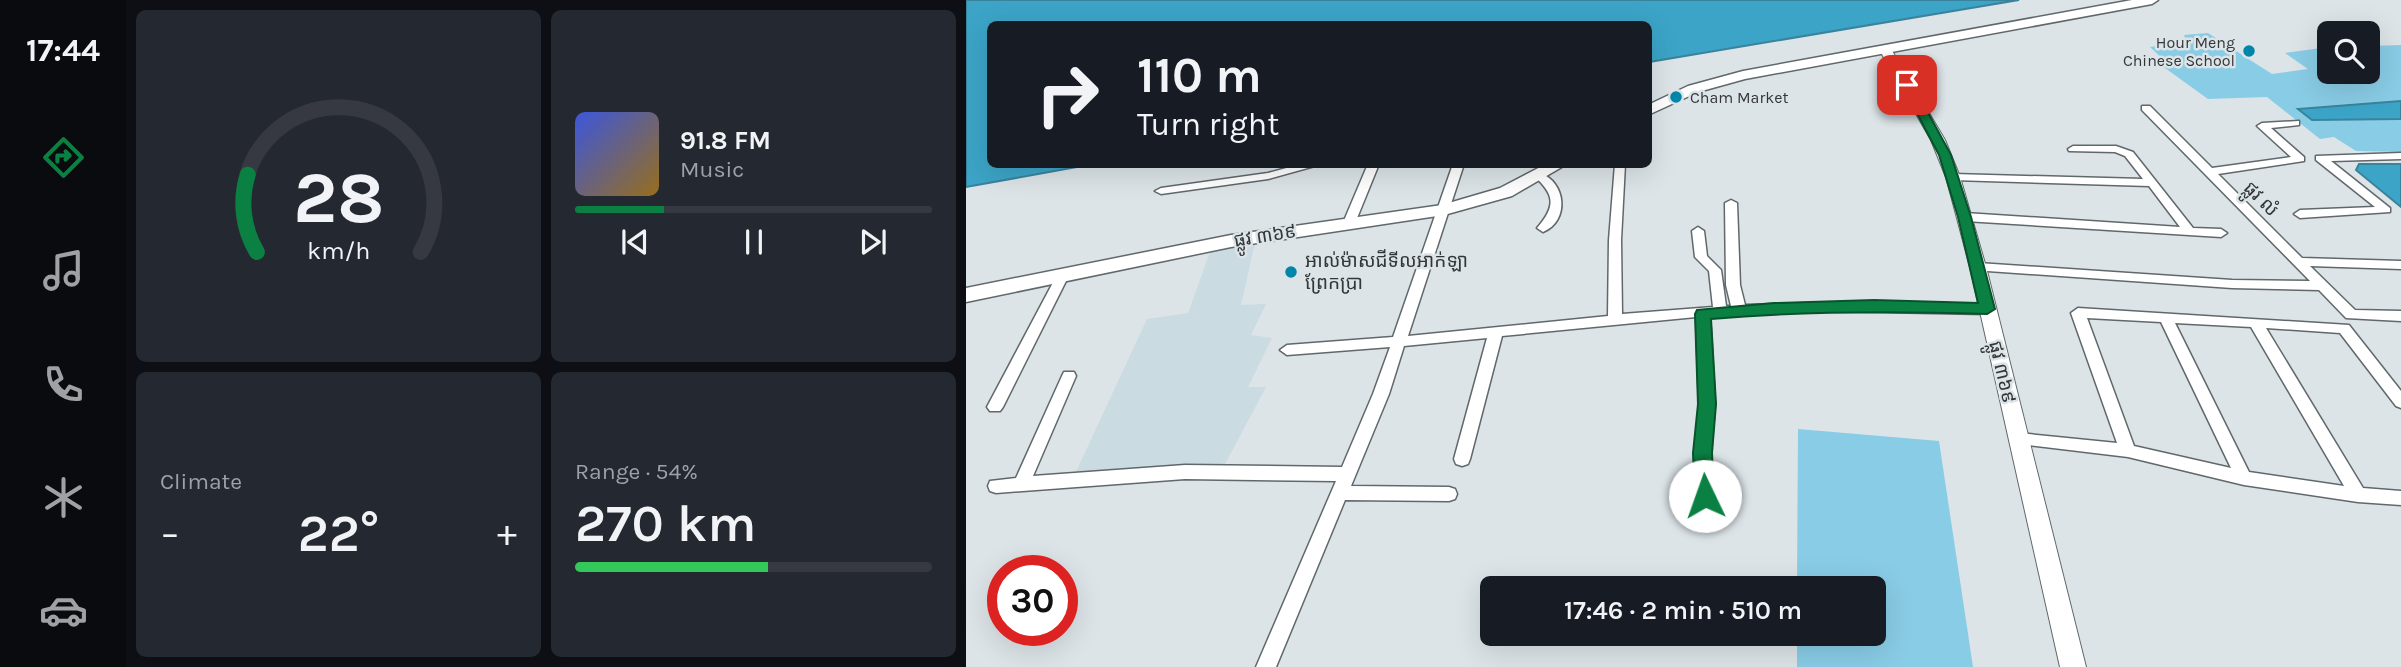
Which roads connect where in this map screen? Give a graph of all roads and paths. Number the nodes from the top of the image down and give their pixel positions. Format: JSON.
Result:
{"nodes":[{"id":1,"x":2152,"y":0,"type":"edge"},
{"id":2,"x":1885,"y":49,"type":"junction"},
{"id":3,"x":2146,"y":108,"type":"dead end"},
{"id":4,"x":1652,"y":109,"type":"edge"},
{"id":5,"x":2295,"y":123,"type":"dead end"},
{"id":6,"x":2073,"y":149,"type":"dead end"},
{"id":7,"x":2401,"y":156,"type":"edge"},
{"id":8,"x":2320,"y":158,"type":"junction"},
{"id":9,"x":2300,"y":159,"type":"junction"},
{"id":10,"x":1301,"y":168,"type":"edge"},
{"id":11,"x":1372,"y":168,"type":"edge"},
{"id":12,"x":1458,"y":168,"type":"edge"},
{"id":13,"x":1553,"y":168,"type":"edge"},
{"id":14,"x":1620,"y":168,"type":"edge"},
{"id":15,"x":2209,"y":172,"type":"junction"},
{"id":16,"x":1540,"y":176,"type":"junction"},
{"id":17,"x":1953,"y":177,"type":"junction"},
{"id":18,"x":2152,"y":183,"type":"junction"},
{"id":19,"x":1161,"y":191,"type":"dead end"},
{"id":20,"x":1731,"y":203,"type":"dead end"},
{"id":21,"x":1444,"y":210,"type":"junction"},
{"id":22,"x":2300,"y":214,"type":"dead end"},
{"id":23,"x":1965,"y":217,"type":"junction"},
{"id":24,"x":1349,"y":223,"type":"junction"},
{"id":25,"x":1543,"y":228,"type":"dead end"},
{"id":26,"x":2189,"y":230,"type":"junction"},
{"id":27,"x":1698,"y":231,"type":"dead end"},
{"id":28,"x":2221,"y":233,"type":"dead end"},
{"id":29,"x":2297,"y":262,"type":"junction"},
{"id":30,"x":2401,"y":265,"type":"edge"},
{"id":31,"x":1978,"y":267,"type":"junction"},
{"id":32,"x":1063,"y":275,"type":"junction"},
{"id":33,"x":2322,"y":286,"type":"junction"},
{"id":34,"x":966,"y":295,"type":"edge"},
{"id":35,"x":1987,"y":309,"type":"junction"},
{"id":36,"x":1739,"y":310,"type":"junction"},
{"id":37,"x":1720,"y":312,"type":"junction"},
{"id":38,"x":1703,"y":314,"type":"junction"},
{"id":39,"x":2401,"y":316,"type":"edge"},
{"id":40,"x":2166,"y":318,"type":"junction"},
{"id":41,"x":1615,"y":320,"type":"junction"},
{"id":42,"x":2256,"y":324,"type":"junction"},
{"id":43,"x":1496,"y":332,"type":"junction"},
{"id":44,"x":1398,"y":343,"type":"junction"},
{"id":45,"x":1287,"y":349,"type":"dead end"},
{"id":46,"x":1069,"y":376,"type":"dead end"},
{"id":47,"x":2401,"y":402,"type":"edge"},
{"id":48,"x":995,"y":407,"type":"dead end"},
{"id":49,"x":2018,"y":439,"type":"junction"},
{"id":50,"x":2128,"y":451,"type":"junction"},
{"id":51,"x":1462,"y":459,"type":"dead end"},
{"id":52,"x":1347,"y":474,"type":"junction"},
{"id":53,"x":2244,"y":478,"type":"junction"},
{"id":54,"x":1021,"y":484,"type":"junction"},
{"id":55,"x":996,"y":486,"type":"dead end"},
{"id":56,"x":1339,"y":494,"type":"junction"},
{"id":57,"x":1449,"y":494,"type":"dead end"},
{"id":58,"x":2358,"y":495,"type":"junction"},
{"id":59,"x":1705,"y":496,"type":"dead end"},
{"id":60,"x":2401,"y":498,"type":"edge"},
{"id":61,"x":1266,"y":667,"type":"edge"},
{"id":62,"x":2073,"y":667,"type":"edge"}],
"edges":[{"from":1,"to":2,"type":"main road"},
{"from":2,"to":4,"type":"main road"},
{"from":2,"to":17,"type":"street","name":"ផ្លូវ ៣៦៩"},
{"from":3,"to":15,"type":"street","name":"ផ្លូវ លំ"},
{"from":5,"to":9,"type":"street"},
{"from":6,"to":18,"type":"street"},
{"from":7,"to":8,"type":"street"},
{"from":8,"to":9,"type":"street"},
{"from":8,"to":22,"type":"street"},
{"from":9,"to":15,"type":"street"},
{"from":10,"to":19,"type":"street"},
{"from":11,"to":24,"type":"street"},
{"from":12,"to":21,"type":"street"},
{"from":13,"to":16,"type":"main road","name":"ផ្លូវ ៣៦៩"},
{"from":14,"to":41,"type":"street"},
{"from":15,"to":29,"type":"street","name":"ផ្លូវ លំ"},
{"from":16,"to":21,"type":"main road","name":"ផ្លូវ ៣៦៩"},
{"from":16,"to":25,"type":"street"},
{"from":17,"to":18,"type":"street"},
{"from":17,"to":23,"type":"street","name":"ផ្លូវ ៣៦៩"},
{"from":18,"to":26,"type":"street"},
{"from":20,"to":36,"type":"street"},
{"from":21,"to":24,"type":"main road","name":"ផ្លូវ ៣៦៩"},
{"from":21,"to":44,"type":"street"},
{"from":23,"to":26,"type":"street"},
{"from":23,"to":31,"type":"street","name":"ផ្លូវ ៣៦៩"},
{"from":24,"to":32,"type":"main road","name":"ផ្លូវ ៣៦៩"},
{"from":26,"to":28,"type":"street"},
{"from":27,"to":37,"type":"street"},
{"from":29,"to":30,"type":"street"},
{"from":29,"to":33,"type":"street","name":"ផ្លូវ លំ"},
{"from":31,"to":33,"type":"street"},
{"from":31,"to":35,"type":"street","name":"ផ្លូវ ៣៦៩"},
{"from":32,"to":34,"type":"main road","name":"ផ្លូវ ៣៦៩"},
{"from":32,"to":48,"type":"street"},
{"from":33,"to":39,"type":"street","name":"ផ្លូវ លំ"},
{"from":35,"to":36,"type":"street"},
{"from":35,"to":49,"type":"street","name":"ផ្លូវ ៣៦៩"},
{"from":36,"to":37,"type":"street"},
{"from":37,"to":38,"type":"street"},
{"from":38,"to":41,"type":"street"},
{"from":38,"to":59,"type":"street"},
{"from":40,"to":42,"type":"street"},
{"from":40,"to":50,"type":"street"},
{"from":40,"to":53,"type":"street"},
{"from":41,"to":43,"type":"street"},
{"from":42,"to":47,"type":"street"},
{"from":42,"to":58,"type":"street"},
{"from":43,"to":44,"type":"street"},
{"from":43,"to":51,"type":"street"},
{"from":44,"to":45,"type":"street"},
{"from":44,"to":52,"type":"street"},
{"from":46,"to":54,"type":"street"},
{"from":49,"to":50,"type":"street"},
{"from":49,"to":62,"type":"street","name":"ផ្លូវ ៣៦៩"},
{"from":50,"to":53,"type":"street"},
{"from":52,"to":54,"type":"street"},
{"from":52,"to":56,"type":"street"},
{"from":53,"to":58,"type":"street"},
{"from":54,"to":55,"type":"street"},
{"from":56,"to":57,"type":"street"},
{"from":56,"to":61,"type":"street"},
{"from":58,"to":60,"type":"street"}]}
